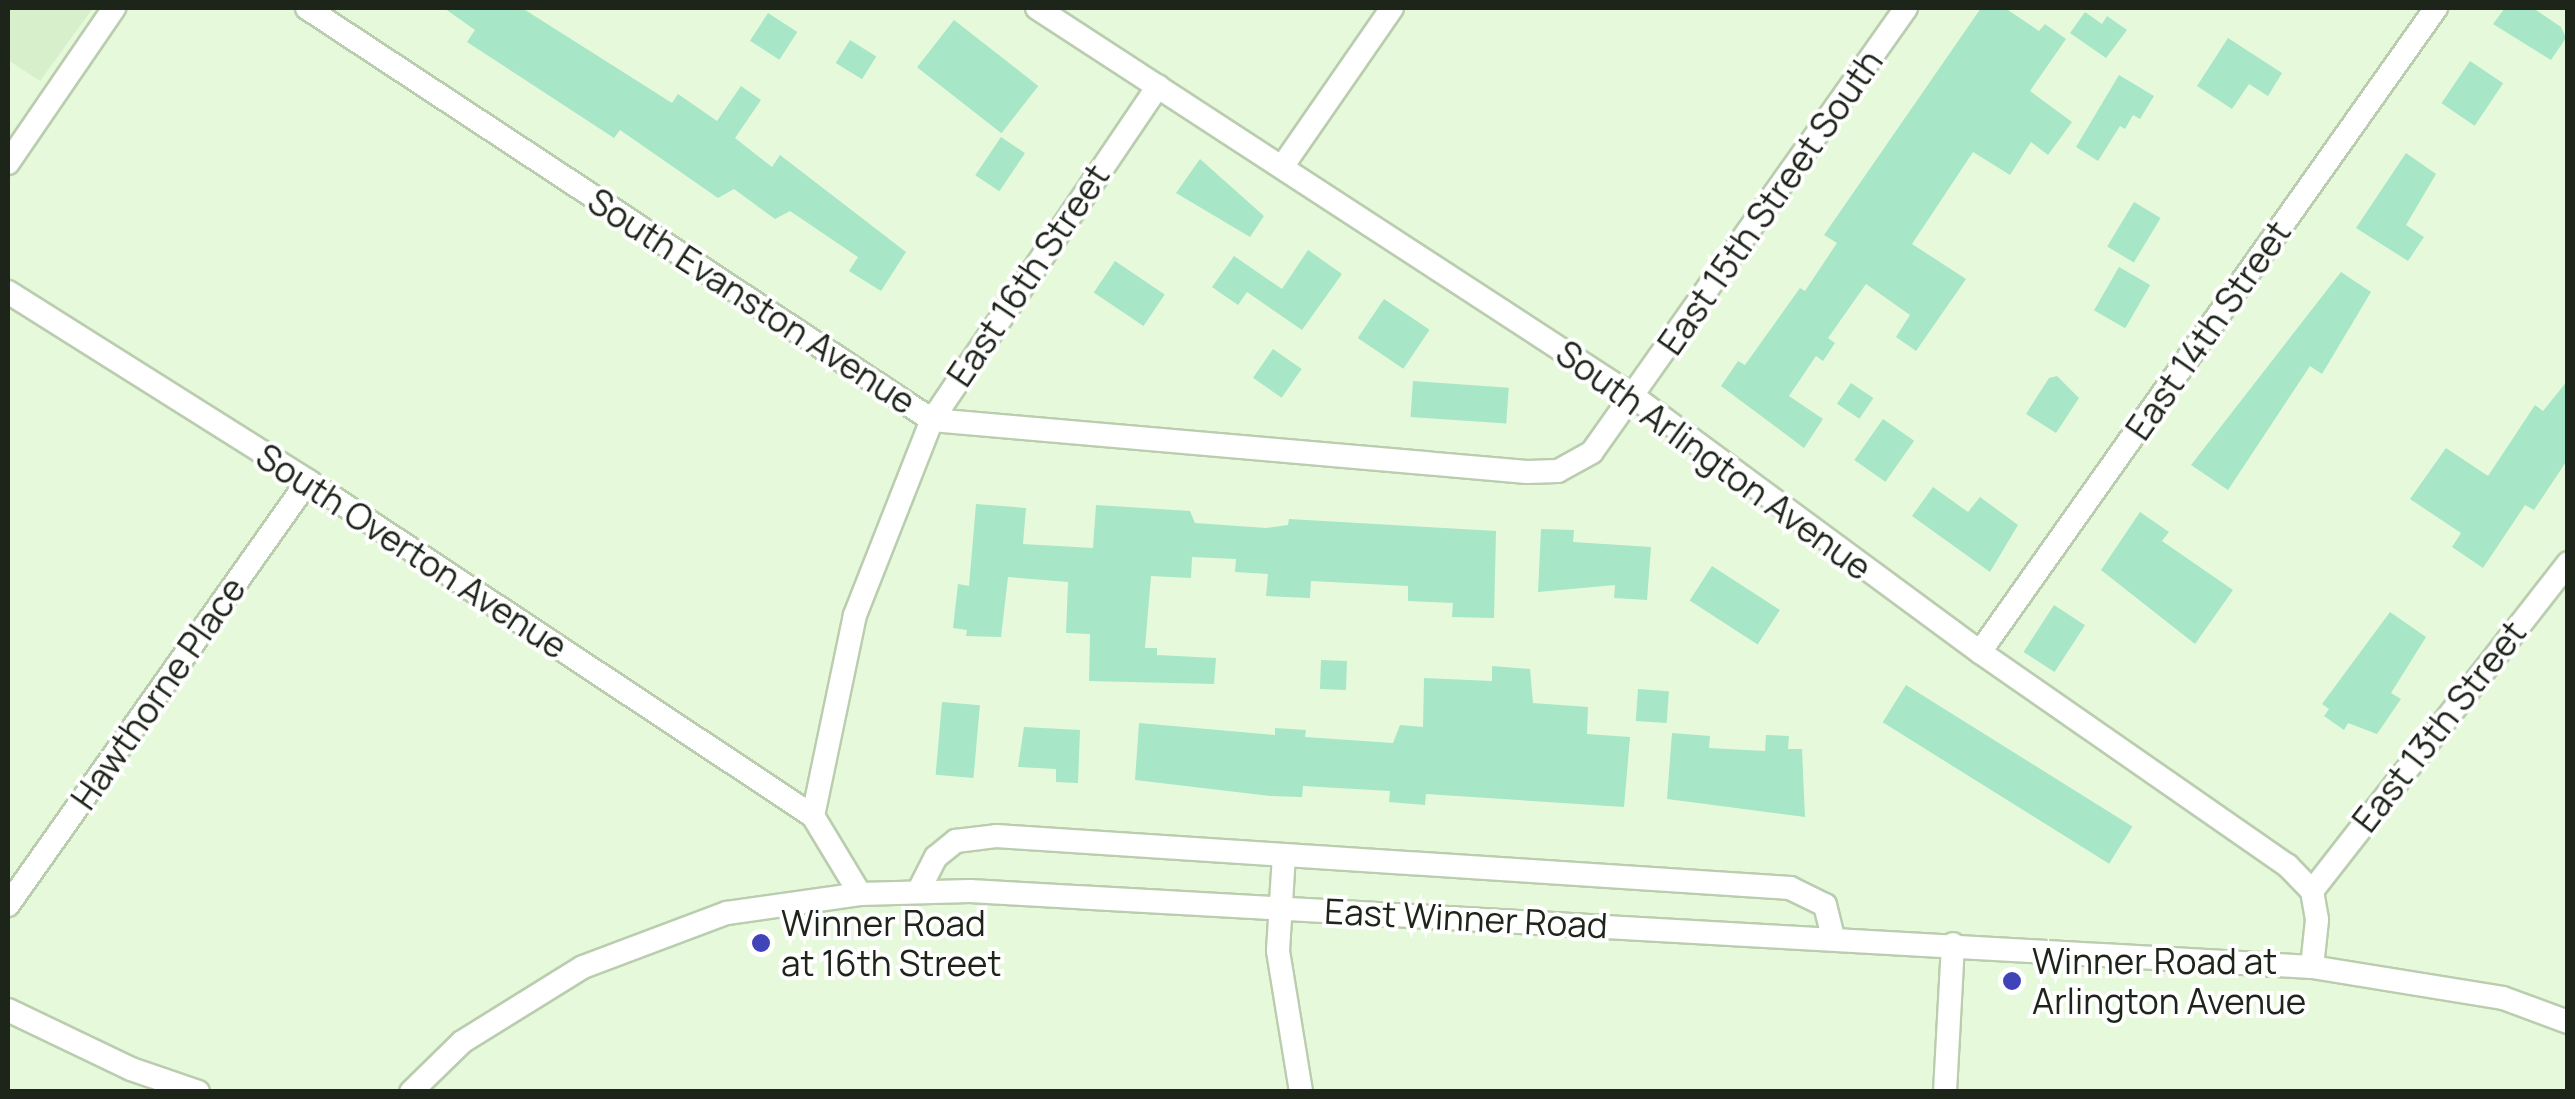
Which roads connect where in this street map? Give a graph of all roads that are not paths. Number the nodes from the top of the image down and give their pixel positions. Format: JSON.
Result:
{"nodes":[{"id":1,"x":114,"y":8,"type":"edge"},
{"id":2,"x":308,"y":8,"type":"edge"},
{"id":3,"x":1037,"y":8,"type":"edge"},
{"id":4,"x":1392,"y":8,"type":"edge"},
{"id":5,"x":1906,"y":8,"type":"edge"},
{"id":6,"x":2436,"y":8,"type":"edge"},
{"id":7,"x":1158,"y":86,"type":"junction"},
{"id":8,"x":8,"y":164,"type":"edge"},
{"id":9,"x":1282,"y":167,"type":"junction"},
{"id":10,"x":8,"y":292,"type":"edge"},
{"id":11,"x":1634,"y":397,"type":"junction"},
{"id":12,"x":932,"y":420,"type":"junction"},
{"id":13,"x":308,"y":481,"type":"junction"},
{"id":14,"x":2568,"y":563,"type":"edge"},
{"id":15,"x":1980,"y":652,"type":"junction"},
{"id":16,"x":813,"y":816,"type":"junction"},
{"id":17,"x":1284,"y":855,"type":"junction"},
{"id":18,"x":2312,"y":890,"type":"junction"},
{"id":19,"x":918,"y":892,"type":"junction"},
{"id":20,"x":860,"y":894,"type":"junction"},
{"id":21,"x":8,"y":905,"type":"edge"},
{"id":22,"x":1279,"y":908,"type":"junction"},
{"id":23,"x":1833,"y":938,"type":"junction"},
{"id":24,"x":1953,"y":944,"type":"junction"},
{"id":25,"x":2312,"y":967,"type":"junction"},
{"id":26,"x":8,"y":1010,"type":"edge"},
{"id":27,"x":2568,"y":1022,"type":"edge"},
{"id":28,"x":198,"y":1092,"type":"edge"},
{"id":29,"x":410,"y":1092,"type":"edge"},
{"id":30,"x":1301,"y":1092,"type":"edge"},
{"id":31,"x":1945,"y":1092,"type":"edge"}],
"edges":[{"from":1,"to":8,"type":"street"},
{"from":2,"to":12,"type":"street","name":"South Evanston Avenue"},
{"from":3,"to":7,"type":"street","name":"South Arlington Avenue"},
{"from":4,"to":9,"type":"street"},
{"from":5,"to":11,"type":"street","name":"East 15th Street South"},
{"from":6,"to":15,"type":"street","name":"East 14th Street"},
{"from":7,"to":9,"type":"street","name":"South Arlington Avenue"},
{"from":7,"to":12,"type":"street","name":"East 16th Street"},
{"from":9,"to":11,"type":"street","name":"South Arlington Avenue"},
{"from":10,"to":13,"type":"street","name":"South Overton Avenue"},
{"from":11,"to":12,"type":"street","name":"South Evanston Avenue"},
{"from":11,"to":15,"type":"street","name":"South Arlington Avenue"},
{"from":12,"to":16,"type":"street","name":"East 16th Street"},
{"from":13,"to":16,"type":"street","name":"South Overton Avenue"},
{"from":13,"to":21,"type":"street","name":"Hawthorne Place"},
{"from":14,"to":18,"type":"street","name":"East 13th Street"},
{"from":15,"to":18,"type":"street","name":"South Arlington Avenue"},
{"from":16,"to":20,"type":"street"},
{"from":17,"to":19,"type":"street"},
{"from":17,"to":22,"type":"street"},
{"from":17,"to":23,"type":"street"},
{"from":18,"to":25,"type":"street"},
{"from":19,"to":20,"type":"street","name":"East Winner Road"},
{"from":19,"to":22,"type":"street","name":"East Winner Road"},
{"from":20,"to":29,"type":"street","name":"East Winner Road"},
{"from":22,"to":23,"type":"street","name":"East Winner Road"},
{"from":22,"to":30,"type":"street"},
{"from":23,"to":24,"type":"street","name":"East Winner Road"},
{"from":24,"to":25,"type":"street","name":"East Winner Road"},
{"from":24,"to":31,"type":"street"},
{"from":25,"to":27,"type":"street","name":"East Winner Road"},
{"from":26,"to":28,"type":"street"}]}
